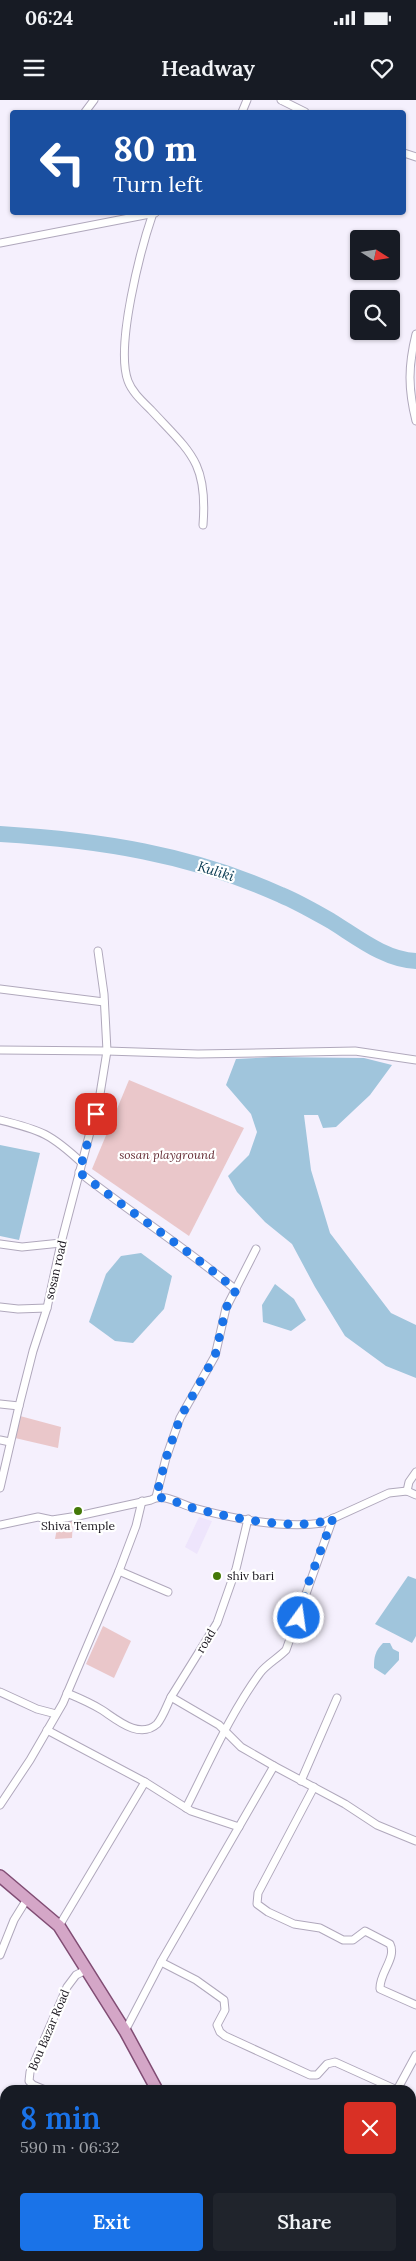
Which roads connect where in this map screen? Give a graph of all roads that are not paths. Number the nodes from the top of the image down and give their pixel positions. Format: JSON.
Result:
{"nodes":[{"id":1,"x":281,"y":100,"type":"edge"},
{"id":2,"x":301,"y":110,"type":"edge"},
{"id":3,"x":144,"y":215,"type":"edge"},
{"id":4,"x":153,"y":215,"type":"edge"},
{"id":5,"x":0,"y":243,"type":"edge"},
{"id":6,"x":416,"y":336,"type":"edge"},
{"id":7,"x":416,"y":421,"type":"edge"},
{"id":8,"x":202,"y":525,"type":"dead end"},
{"id":9,"x":98,"y":951,"type":"dead end"},
{"id":10,"x":0,"y":988,"type":"edge"},
{"id":11,"x":104,"y":1002,"type":"junction"},
{"id":12,"x":0,"y":1050,"type":"edge"},
{"id":13,"x":106,"y":1051,"type":"junction"},
{"id":14,"x":416,"y":1060,"type":"edge"},
{"id":15,"x":0,"y":1120,"type":"edge"},
{"id":16,"x":82,"y":1163,"type":"junction"},
{"id":17,"x":79,"y":1172,"type":"junction"},
{"id":18,"x":61,"y":1243,"type":"junction"},
{"id":19,"x":0,"y":1244,"type":"edge"},
{"id":20,"x":256,"y":1249,"type":"dead end"},
{"id":21,"x":236,"y":1290,"type":"junction"},
{"id":22,"x":1,"y":1308,"type":"edge"},
{"id":23,"x":47,"y":1308,"type":"junction"},
{"id":24,"x":0,"y":1404,"type":"edge"},
{"id":25,"x":19,"y":1406,"type":"junction"},
{"id":26,"x":0,"y":1440,"type":"edge"},
{"id":27,"x":10,"y":1442,"type":"junction"},
{"id":28,"x":416,"y":1472,"type":"edge"},
{"id":29,"x":0,"y":1488,"type":"edge"},
{"id":30,"x":407,"y":1491,"type":"junction"},
{"id":31,"x":416,"y":1495,"type":"edge"},
{"id":32,"x":154,"y":1498,"type":"junction"},
{"id":33,"x":142,"y":1501,"type":"junction"},
{"id":34,"x":333,"y":1518,"type":"junction"},
{"id":35,"x":248,"y":1519,"type":"junction"},
{"id":36,"x":0,"y":1525,"type":"edge"},
{"id":37,"x":119,"y":1570,"type":"junction"},
{"id":38,"x":168,"y":1592,"type":"dead end"},
{"id":39,"x":0,"y":1692,"type":"edge"},
{"id":40,"x":67,"y":1693,"type":"junction"},
{"id":41,"x":171,"y":1696,"type":"junction"},
{"id":42,"x":337,"y":1698,"type":"dead end"},
{"id":43,"x":56,"y":1714,"type":"junction"},
{"id":44,"x":47,"y":1730,"type":"junction"},
{"id":45,"x":226,"y":1730,"type":"junction"},
{"id":46,"x":274,"y":1766,"type":"junction"},
{"id":47,"x":301,"y":1781,"type":"junction"},
{"id":48,"x":145,"y":1782,"type":"junction"},
{"id":49,"x":314,"y":1788,"type":"junction"},
{"id":50,"x":0,"y":1805,"type":"edge"},
{"id":51,"x":186,"y":1808,"type":"junction"},
{"id":52,"x":239,"y":1827,"type":"junction"},
{"id":53,"x":416,"y":1842,"type":"edge"},
{"id":54,"x":0,"y":1876,"type":"edge"},
{"id":55,"x":27,"y":1899,"type":"junction"},
{"id":56,"x":59,"y":1926,"type":"junction"},
{"id":57,"x":0,"y":1955,"type":"edge"},
{"id":58,"x":161,"y":1962,"type":"junction"},
{"id":59,"x":86,"y":1970,"type":"junction"},
{"id":60,"x":416,"y":2005,"type":"edge"},
{"id":61,"x":125,"y":2031,"type":"junction"},
{"id":62,"x":416,"y":2055,"type":"edge"},
{"id":63,"x":33,"y":2085,"type":"edge"},
{"id":64,"x":154,"y":2085,"type":"edge"},
{"id":65,"x":386,"y":2085,"type":"edge"},
{"id":66,"x":400,"y":2085,"type":"edge"}],
"edges":[{"from":1,"to":2,"type":"street"},
{"from":3,"to":5,"type":"street"},
{"from":4,"to":8,"type":"street"},
{"from":6,"to":7,"type":"street"},
{"from":9,"to":11,"type":"street","name":"sosan road"},
{"from":10,"to":11,"type":"street"},
{"from":11,"to":13,"type":"street","name":"sosan road"},
{"from":12,"to":13,"type":"street"},
{"from":13,"to":14,"type":"street"},
{"from":13,"to":16,"type":"street","name":"sosan road"},
{"from":15,"to":16,"type":"street"},
{"from":16,"to":17,"type":"street","name":"sosan road"},
{"from":17,"to":18,"type":"street","name":"sosan road"},
{"from":17,"to":21,"type":"street"},
{"from":18,"to":19,"type":"street"},
{"from":18,"to":23,"type":"street","name":"sosan road"},
{"from":20,"to":21,"type":"street"},
{"from":21,"to":32,"type":"street"},
{"from":22,"to":23,"type":"street"},
{"from":23,"to":25,"type":"street","name":"sosan road"},
{"from":24,"to":25,"type":"street"},
{"from":25,"to":27,"type":"street","name":"sosan road"},
{"from":26,"to":27,"type":"street"},
{"from":27,"to":29,"type":"street","name":"sosan road"},
{"from":28,"to":30,"type":"street"},
{"from":30,"to":31,"type":"street"},
{"from":30,"to":34,"type":"street"},
{"from":32,"to":33,"type":"street"},
{"from":32,"to":35,"type":"street"},
{"from":33,"to":36,"type":"street"},
{"from":33,"to":37,"type":"street"},
{"from":34,"to":35,"type":"street"},
{"from":34,"to":45,"type":"street"},
{"from":35,"to":41,"type":"street","name":"road"},
{"from":37,"to":38,"type":"street"},
{"from":37,"to":40,"type":"street"},
{"from":39,"to":43,"type":"street"},
{"from":40,"to":41,"type":"street","name":"road"},
{"from":40,"to":43,"type":"street"},
{"from":41,"to":45,"type":"street"},
{"from":42,"to":47,"type":"street"},
{"from":43,"to":44,"type":"street"},
{"from":44,"to":48,"type":"street"},
{"from":44,"to":50,"type":"street"},
{"from":45,"to":46,"type":"street"},
{"from":45,"to":51,"type":"street"},
{"from":46,"to":47,"type":"street"},
{"from":46,"to":52,"type":"street"},
{"from":47,"to":49,"type":"street"},
{"from":48,"to":51,"type":"street"},
{"from":48,"to":56,"type":"street"},
{"from":49,"to":53,"type":"street"},
{"from":49,"to":60,"type":"street"},
{"from":51,"to":52,"type":"street"},
{"from":52,"to":58,"type":"street"},
{"from":54,"to":55,"type":"main road"},
{"from":55,"to":56,"type":"main road"},
{"from":55,"to":57,"type":"street"},
{"from":56,"to":59,"type":"main road"},
{"from":58,"to":61,"type":"street"},
{"from":58,"to":65,"type":"street"},
{"from":59,"to":61,"type":"main road"},
{"from":59,"to":63,"type":"street","name":"Bou Bazar Road"},
{"from":61,"to":64,"type":"main road"},
{"from":62,"to":66,"type":"street"}]}
